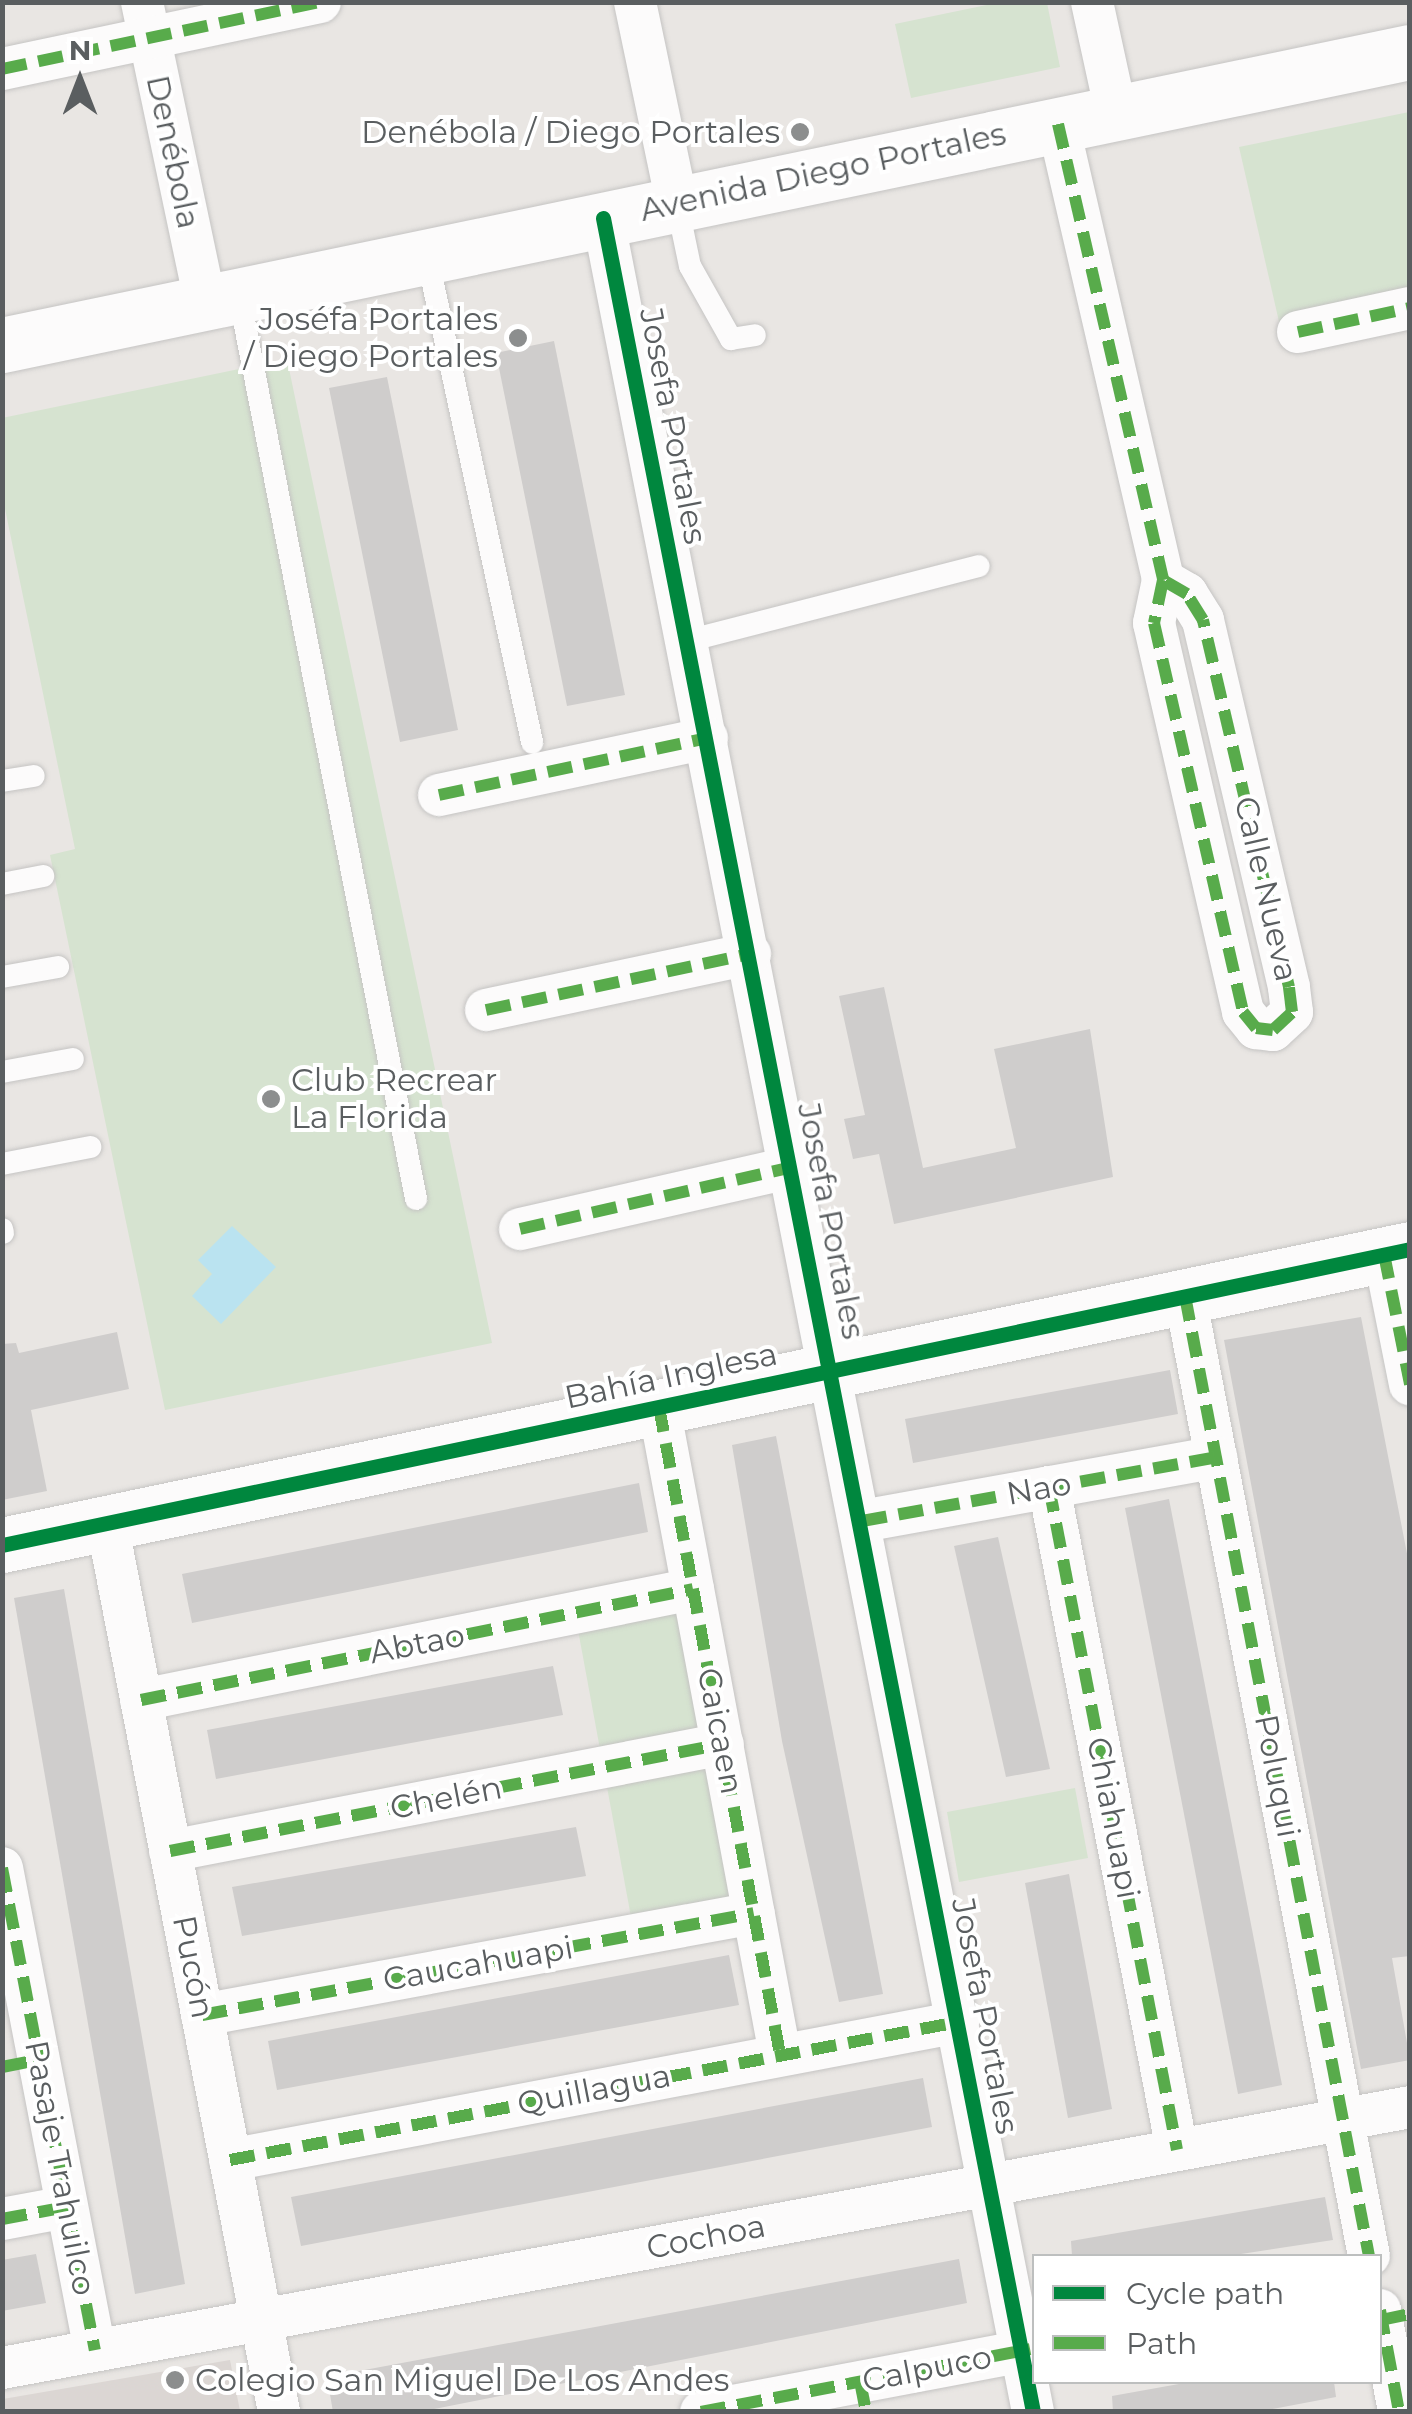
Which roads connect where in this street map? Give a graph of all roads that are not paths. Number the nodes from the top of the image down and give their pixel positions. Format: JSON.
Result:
{"nodes":[{"id":1,"x":320,"y":2,"type":"edge"},
{"id":2,"x":635,"y":2,"type":"edge"},
{"id":3,"x":1092,"y":2,"type":"edge"},
{"id":4,"x":146,"y":20,"type":"edge"},
{"id":5,"x":1410,"y":52,"type":"edge"},
{"id":6,"x":2,"y":69,"type":"edge"},
{"id":7,"x":1116,"y":112,"type":"junction"},
{"id":8,"x":1058,"y":124,"type":"junction"},
{"id":9,"x":677,"y":203,"type":"junction"},
{"id":10,"x":603,"y":218,"type":"junction"},
{"id":11,"x":426,"y":256,"type":"junction"},
{"id":12,"x":222,"y":298,"type":"junction"},
{"id":13,"x":1410,"y":308,"type":"edge"},
{"id":14,"x":1298,"y":332,"type":"dead end"},
{"id":15,"x":754,"y":335,"type":"dead end"},
{"id":16,"x":2,"y":345,"type":"edge"},
{"id":17,"x":979,"y":566,"type":"dead end"},
{"id":18,"x":1163,"y":580,"type":"junction"},
{"id":19,"x":687,"y":640,"type":"junction"},
{"id":20,"x":707,"y":738,"type":"junction"},
{"id":21,"x":532,"y":744,"type":"dead end"},
{"id":22,"x":34,"y":776,"type":"dead end"},
{"id":23,"x":2,"y":781,"type":"edge"},
{"id":24,"x":439,"y":795,"type":"dead end"},
{"id":25,"x":43,"y":876,"type":"dead end"},
{"id":26,"x":2,"y":884,"type":"edge"},
{"id":27,"x":750,"y":954,"type":"junction"},
{"id":28,"x":58,"y":967,"type":"dead end"},
{"id":29,"x":2,"y":977,"type":"edge"},
{"id":30,"x":486,"y":1010,"type":"dead end"},
{"id":31,"x":73,"y":1059,"type":"dead end"},
{"id":32,"x":2,"y":1072,"type":"edge"},
{"id":33,"x":90,"y":1147,"type":"dead end"},
{"id":34,"x":2,"y":1164,"type":"edge"},
{"id":35,"x":792,"y":1167,"type":"junction"},
{"id":36,"x":416,"y":1199,"type":"dead end"},
{"id":37,"x":520,"y":1229,"type":"dead end"},
{"id":38,"x":1397,"y":1251,"type":"edge"},
{"id":39,"x":1185,"y":1296,"type":"junction"},
{"id":40,"x":833,"y":1370,"type":"junction"},
{"id":41,"x":1410,"y":1384,"type":"edge"},
{"id":42,"x":659,"y":1407,"type":"junction"},
{"id":43,"x":1216,"y":1457,"type":"junction"},
{"id":44,"x":1049,"y":1487,"type":"junction"},
{"id":45,"x":862,"y":1522,"type":"junction"},
{"id":46,"x":107,"y":1524,"type":"junction"},
{"id":47,"x":2,"y":1546,"type":"edge"},
{"id":48,"x":694,"y":1589,"type":"junction"},
{"id":49,"x":141,"y":1700,"type":"junction"},
{"id":50,"x":723,"y":1744,"type":"junction"},
{"id":51,"x":170,"y":1851,"type":"junction"},
{"id":52,"x":4,"y":1889,"type":"edge"},
{"id":53,"x":754,"y":1913,"type":"junction"},
{"id":54,"x":202,"y":2015,"type":"junction"},
{"id":55,"x":958,"y":2022,"type":"junction"},
{"id":56,"x":780,"y":2054,"type":"junction"},
{"id":57,"x":20,"y":2064,"type":"edge"},
{"id":58,"x":1410,"y":2106,"type":"edge"},
{"id":59,"x":1342,"y":2119,"type":"junction"},
{"id":60,"x":1177,"y":2150,"type":"junction"},
{"id":61,"x":230,"y":2160,"type":"junction"},
{"id":62,"x":990,"y":2184,"type":"junction"},
{"id":63,"x":66,"y":2207,"type":"junction"},
{"id":64,"x":2,"y":2219,"type":"edge"},
{"id":65,"x":1369,"y":2254,"type":"edge"},
{"id":66,"x":1390,"y":2315,"type":"edge"},
{"id":67,"x":261,"y":2320,"type":"junction"},
{"id":68,"x":95,"y":2350,"type":"junction"},
{"id":69,"x":1028,"y":2350,"type":"edge"},
{"id":70,"x":2,"y":2368,"type":"edge"},
{"id":71,"x":863,"y":2396,"type":"edge"},
{"id":72,"x":717,"y":2410,"type":"edge"},
{"id":73,"x":279,"y":2412,"type":"edge"},
{"id":74,"x":1033,"y":2412,"type":"edge"},
{"id":75,"x":1399,"y":2412,"type":"edge"}],
"edges":[{"from":1,"to":4,"type":"street"},
{"from":2,"to":9,"type":"street"},
{"from":3,"to":7,"type":"street"},
{"from":4,"to":6,"type":"street"},
{"from":4,"to":12,"type":"street","name":"Denébola"},
{"from":5,"to":7,"type":"street","name":"Avenida Diego Portales"},
{"from":7,"to":8,"type":"street","name":"Avenida Diego Portales"},
{"from":8,"to":9,"type":"street","name":"Avenida Diego Portales"},
{"from":8,"to":18,"type":"street","name":"Calle Nueva"},
{"from":9,"to":10,"type":"street","name":"Avenida Diego Portales"},
{"from":9,"to":15,"type":"lane"},
{"from":10,"to":11,"type":"street","name":"Avenida Diego Portales"},
{"from":10,"to":19,"type":"street","name":"Josefa Portales"},
{"from":11,"to":12,"type":"street","name":"Avenida Diego Portales"},
{"from":11,"to":21,"type":"lane"},
{"from":12,"to":16,"type":"street","name":"Avenida Diego Portales"},
{"from":12,"to":36,"type":"lane"},
{"from":13,"to":14,"type":"street"},
{"from":17,"to":19,"type":"lane"},
{"from":18,"to":18,"type":"street","name":"Calle Nueva"},
{"from":19,"to":20,"type":"street","name":"Josefa Portales"},
{"from":20,"to":24,"type":"street"},
{"from":20,"to":27,"type":"street","name":"Josefa Portales"},
{"from":22,"to":23,"type":"lane"},
{"from":25,"to":26,"type":"lane"},
{"from":27,"to":30,"type":"street"},
{"from":27,"to":35,"type":"street","name":"Josefa Portales"},
{"from":28,"to":29,"type":"lane"},
{"from":31,"to":32,"type":"lane"},
{"from":33,"to":34,"type":"lane"},
{"from":35,"to":37,"type":"street","name":"Josefa Portales"},
{"from":35,"to":40,"type":"street","name":"Josefa Portales"},
{"from":38,"to":39,"type":"street","name":"Bahía Inglesa"},
{"from":38,"to":41,"type":"street"},
{"from":39,"to":40,"type":"street","name":"Bahía Inglesa"},
{"from":39,"to":43,"type":"street","name":"Poluqui"},
{"from":40,"to":42,"type":"street","name":"Bahía Inglesa"},
{"from":40,"to":45,"type":"street","name":"Josefa Portales"},
{"from":42,"to":46,"type":"street","name":"Bahía Inglesa"},
{"from":42,"to":48,"type":"street","name":"Caicaen"},
{"from":43,"to":44,"type":"street","name":"Nao"},
{"from":43,"to":59,"type":"street","name":"Poluqui"},
{"from":44,"to":45,"type":"street","name":"Nao"},
{"from":44,"to":60,"type":"street","name":"Chiahuapi"},
{"from":45,"to":55,"type":"street","name":"Josefa Portales"},
{"from":46,"to":47,"type":"street","name":"Bahía Inglesa"},
{"from":46,"to":49,"type":"street","name":"Pucón"},
{"from":48,"to":49,"type":"street","name":"Abtao"},
{"from":48,"to":50,"type":"street","name":"Caicaen"},
{"from":49,"to":51,"type":"street","name":"Pucón"},
{"from":50,"to":51,"type":"street","name":"Chelén"},
{"from":50,"to":53,"type":"street","name":"Caicaen"},
{"from":51,"to":54,"type":"street","name":"Pucón"},
{"from":52,"to":57,"type":"street","name":"Pasaje Trahuilco"},
{"from":53,"to":54,"type":"street","name":"Caucahuapi"},
{"from":53,"to":56,"type":"street","name":"Caicaen"},
{"from":54,"to":61,"type":"street","name":"Pucón"},
{"from":55,"to":56,"type":"street","name":"Quillagua"},
{"from":55,"to":62,"type":"street","name":"Josefa Portales"},
{"from":56,"to":61,"type":"street","name":"Quillagua"},
{"from":57,"to":63,"type":"street","name":"Pasaje Trahuilco"},
{"from":58,"to":59,"type":"street","name":"Cochoa"},
{"from":59,"to":60,"type":"street","name":"Cochoa"},
{"from":59,"to":65,"type":"street","name":"Poluqui"},
{"from":60,"to":62,"type":"street","name":"Cochoa"},
{"from":61,"to":67,"type":"street","name":"Pucón"},
{"from":62,"to":67,"type":"street","name":"Cochoa"},
{"from":62,"to":69,"type":"street","name":"Josefa Portales"},
{"from":63,"to":64,"type":"street"},
{"from":63,"to":68,"type":"street","name":"Pasaje Trahuilco"},
{"from":66,"to":75,"type":"street"},
{"from":67,"to":68,"type":"street","name":"Cochoa"},
{"from":67,"to":73,"type":"street","name":"Pucón"},
{"from":68,"to":70,"type":"street","name":"Cochoa"},
{"from":69,"to":71,"type":"street","name":"Calpuco"},
{"from":69,"to":74,"type":"street","name":"Josefa Portales"},
{"from":71,"to":72,"type":"street","name":"Calpuco"}]}
